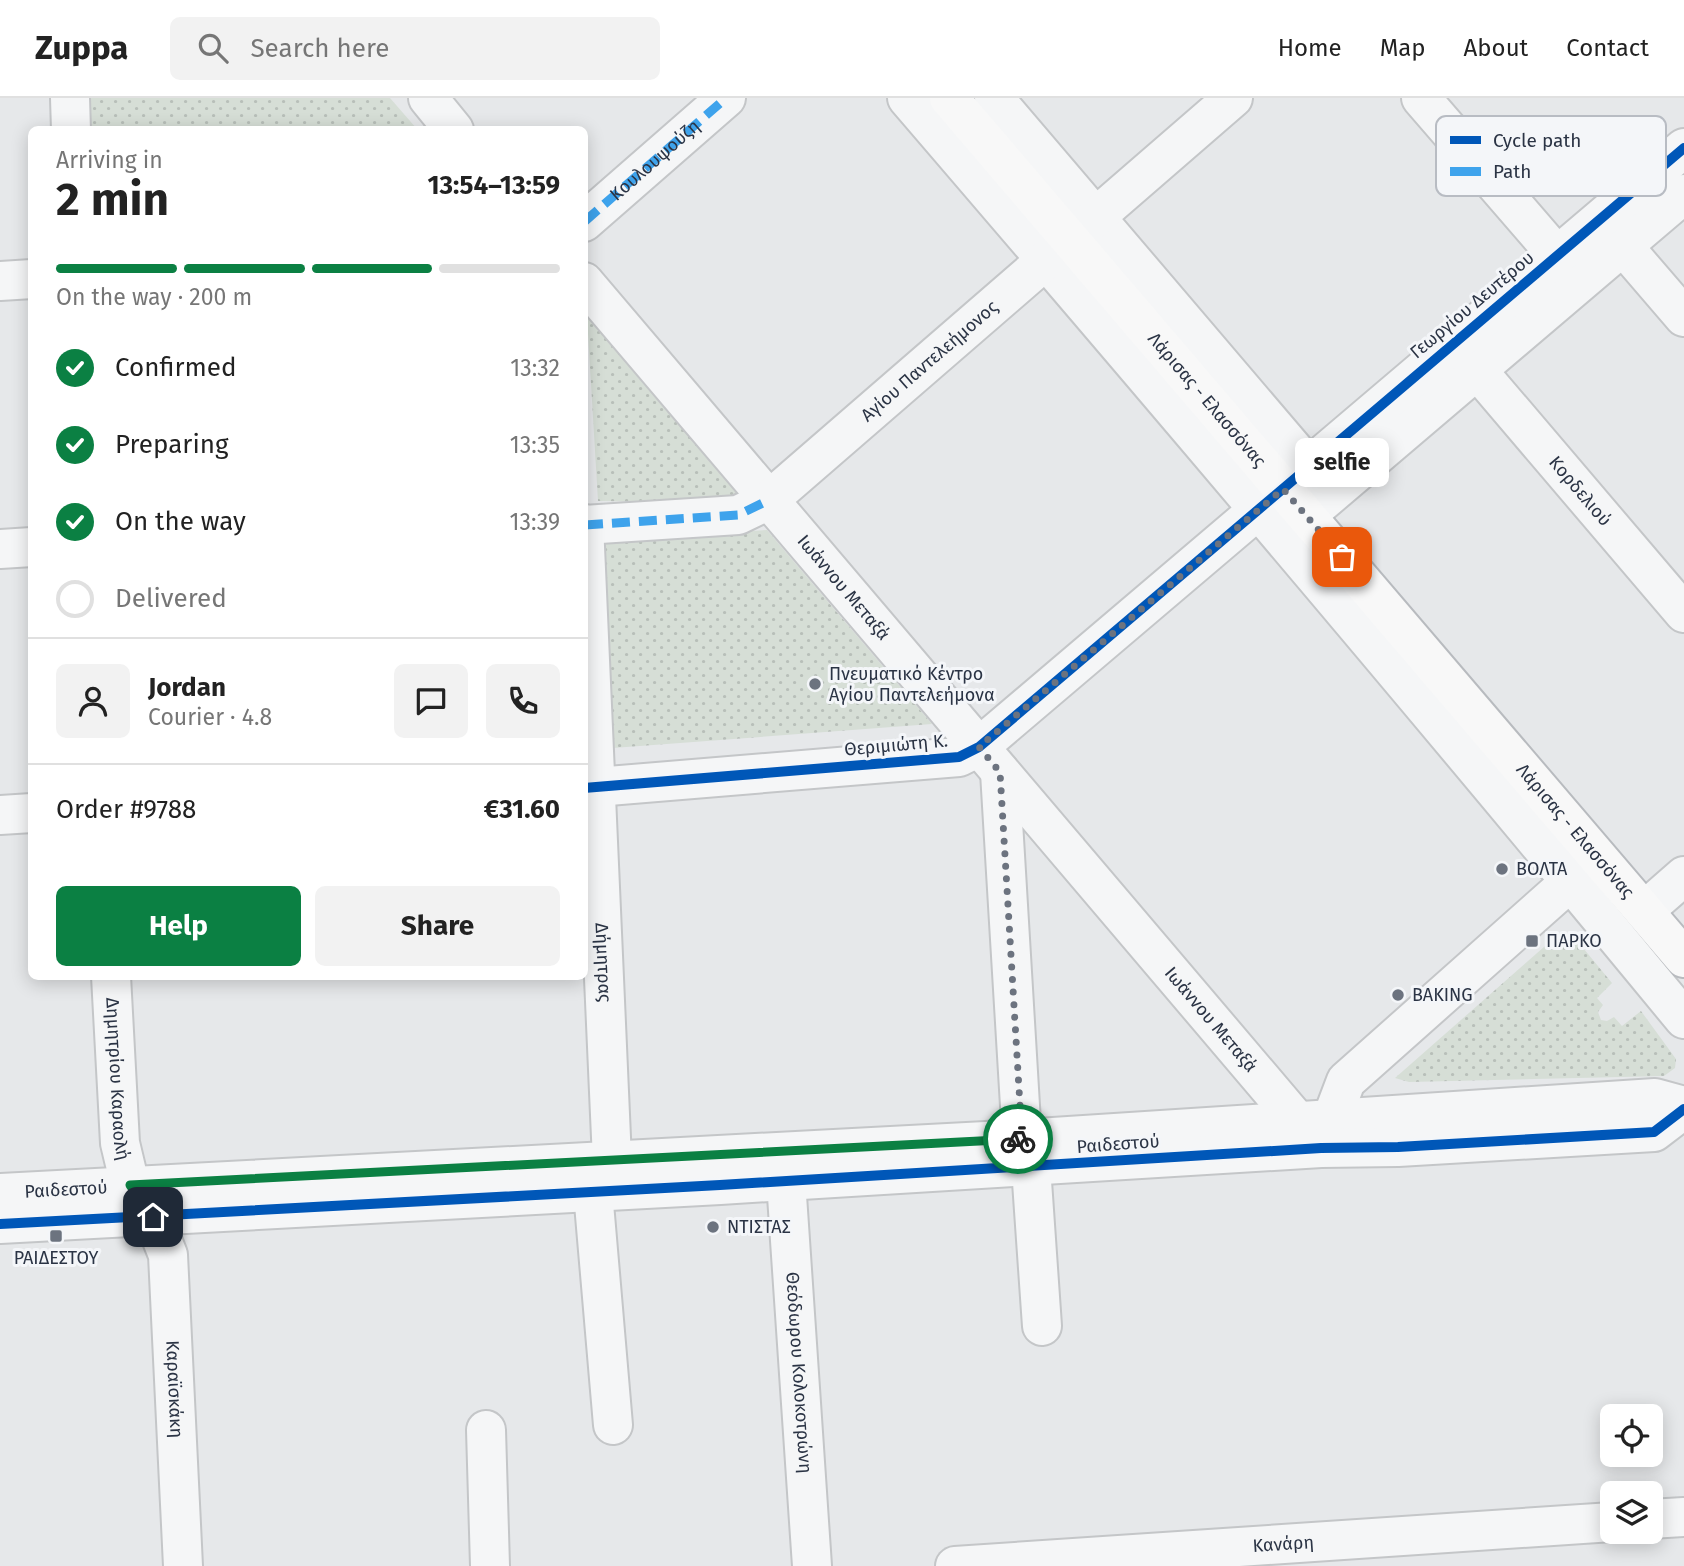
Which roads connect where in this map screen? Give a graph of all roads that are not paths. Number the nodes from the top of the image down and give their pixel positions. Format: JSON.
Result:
{"nodes":[{"id":1,"x":70,"y":98,"type":"edge"},
{"id":2,"x":428,"y":98,"type":"edge"},
{"id":3,"x":726,"y":98,"type":"edge"},
{"id":4,"x":907,"y":98,"type":"edge"},
{"id":5,"x":949,"y":98,"type":"edge"},
{"id":6,"x":994,"y":98,"type":"edge"},
{"id":7,"x":1233,"y":98,"type":"edge"},
{"id":8,"x":1421,"y":98,"type":"edge"},
{"id":9,"x":1437,"y":116,"type":"edge"},
{"id":10,"x":71,"y":126,"type":"edge"},
{"id":11,"x":451,"y":126,"type":"edge"},
{"id":12,"x":1684,"y":148,"type":"edge"},
{"id":13,"x":1666,"y":167,"type":"edge"},
{"id":14,"x":1684,"y":194,"type":"edge"},
{"id":15,"x":1506,"y":196,"type":"edge"},
{"id":16,"x":1638,"y":196,"type":"edge"},
{"id":17,"x":588,"y":219,"type":"edge"},
{"id":18,"x":1071,"y":239,"type":"junction"},
{"id":19,"x":1623,"y":246,"type":"junction"},
{"id":20,"x":1569,"y":269,"type":"junction"},
{"id":21,"x":28,"y":279,"type":"edge"},
{"id":22,"x":0,"y":281,"type":"edge"},
{"id":23,"x":588,"y":287,"type":"edge"},
{"id":24,"x":1684,"y":317,"type":"edge"},
{"id":25,"x":1477,"y":370,"type":"junction"},
{"id":26,"x":769,"y":500,"type":"junction"},
{"id":27,"x":1295,"y":502,"type":"junction"},
{"id":28,"x":588,"y":525,"type":"edge"},
{"id":29,"x":28,"y":547,"type":"edge"},
{"id":30,"x":0,"y":549,"type":"edge"},
{"id":31,"x":1684,"y":613,"type":"edge"},
{"id":32,"x":588,"y":656,"type":"edge"},
{"id":33,"x":989,"y":759,"type":"junction"},
{"id":34,"x":591,"y":788,"type":"edge"},
{"id":35,"x":28,"y":813,"type":"edge"},
{"id":36,"x":0,"y":815,"type":"edge"},
{"id":37,"x":1585,"y":869,"type":"junction"},
{"id":38,"x":1684,"y":876,"type":"edge"},
{"id":39,"x":1644,"y":911,"type":"junction"},
{"id":40,"x":1684,"y":958,"type":"edge"},
{"id":41,"x":111,"y":980,"type":"edge"},
{"id":42,"x":1684,"y":1019,"type":"edge"},
{"id":43,"x":1684,"y":1107,"type":"edge"},
{"id":44,"x":1316,"y":1130,"type":"junction"},
{"id":45,"x":1026,"y":1153,"type":"junction"},
{"id":46,"x":607,"y":1181,"type":"junction"},
{"id":47,"x":786,"y":1181,"type":"junction"},
{"id":48,"x":130,"y":1185,"type":"junction"},
{"id":49,"x":0,"y":1193,"type":"edge"},
{"id":50,"x":153,"y":1217,"type":"junction"},
{"id":51,"x":0,"y":1224,"type":"edge"},
{"id":52,"x":1042,"y":1326,"type":"dead end"},
{"id":53,"x":613,"y":1425,"type":"dead end"},
{"id":54,"x":486,"y":1430,"type":"dead end"},
{"id":55,"x":1684,"y":1517,"type":"edge"},
{"id":56,"x":1663,"y":1518,"type":"edge"},
{"id":57,"x":1600,"y":1523,"type":"edge"},
{"id":58,"x":994,"y":1565,"type":"edge"},
{"id":59,"x":183,"y":1566,"type":"edge"},
{"id":60,"x":490,"y":1566,"type":"edge"},
{"id":61,"x":812,"y":1566,"type":"edge"},
{"id":62,"x":955,"y":1566,"type":"edge"}],
"edges":[{"from":1,"to":10,"type":"street"},
{"from":2,"to":11,"type":"street"},
{"from":3,"to":17,"type":"street","name":"Κουλουψούζη"},
{"from":4,"to":18,"type":"street"},
{"from":5,"to":18,"type":"highway","name":"Λάρισας - Ελασσόνας"},
{"from":6,"to":18,"type":"street"},
{"from":7,"to":18,"type":"street","name":"Αγίου Παντελεήμονος"},
{"from":8,"to":9,"type":"street"},
{"from":12,"to":13,"type":"street","name":"Γεωργίου Δευτέρου"},
{"from":14,"to":19,"type":"street","name":"Γεωργίου Δευτέρου"},
{"from":15,"to":20,"type":"street"},
{"from":16,"to":20,"type":"street","name":"Γεωργίου Δευτέρου"},
{"from":18,"to":26,"type":"street","name":"Αγίου Παντελεήμονος"},
{"from":18,"to":27,"type":"highway","name":"Λάρισας - Ελασσόνας"},
{"from":19,"to":20,"type":"street","name":"Γεωργίου Δευτέρου"},
{"from":19,"to":24,"type":"street"},
{"from":20,"to":25,"type":"street","name":"Γεωργίου Δευτέρου"},
{"from":20,"to":27,"type":"street","name":"Γεωργίου Δευτέρου"},
{"from":21,"to":22,"type":"street"},
{"from":23,"to":26,"type":"street","name":"Ιωάννου Μεταξά"},
{"from":25,"to":27,"type":"street","name":"Γεωργίου Δευτέρου"},
{"from":25,"to":31,"type":"street","name":"Κορδελιού"},
{"from":26,"to":28,"type":"street","name":"Αγίου Παντελεήμονος"},
{"from":26,"to":33,"type":"street","name":"Ιωάννου Μεταξά"},
{"from":27,"to":33,"type":"street","name":"Θεριμιώτη Κ."},
{"from":27,"to":37,"type":"highway","name":"Λάρισας - Ελασσόνας"},
{"from":29,"to":30,"type":"street"},
{"from":32,"to":34,"type":"street","name":"Δήμητρας"},
{"from":33,"to":34,"type":"street","name":"Θεριμιώτη Κ."},
{"from":33,"to":44,"type":"street","name":"Ιωάννου Μεταξά"},
{"from":33,"to":45,"type":"street"},
{"from":34,"to":46,"type":"street","name":"Δήμητρας"},
{"from":35,"to":36,"type":"street"},
{"from":37,"to":39,"type":"highway","name":"Λάρισας - Ελασσόνας"},
{"from":37,"to":42,"type":"street"},
{"from":37,"to":44,"type":"street"},
{"from":38,"to":39,"type":"street"},
{"from":39,"to":40,"type":"highway","name":"Λάρισας - Ελασσόνας"},
{"from":41,"to":48,"type":"street","name":"Δημητρίου Καραολή"},
{"from":43,"to":44,"type":"street","name":"Ραιδεστού"},
{"from":44,"to":45,"type":"street","name":"Ραιδεστού"},
{"from":45,"to":46,"type":"street","name":"Ραιδεστού"},
{"from":45,"to":47,"type":"street","name":"Ραιδεστού"},
{"from":45,"to":52,"type":"street"},
{"from":46,"to":47,"type":"street","name":"Ραιδεστού"},
{"from":46,"to":48,"type":"street","name":"Ραιδεστού"},
{"from":46,"to":50,"type":"street","name":"Ραιδεστού"},
{"from":46,"to":53,"type":"street","name":"Δήμητρας"},
{"from":47,"to":61,"type":"street","name":"Θεόδωρου Κολοκοτρώνη"},
{"from":48,"to":49,"type":"street","name":"Ραιδεστού"},
{"from":48,"to":50,"type":"street","name":"Δημητρίου Καραολή"},
{"from":50,"to":51,"type":"street","name":"Ραιδεστού"},
{"from":50,"to":59,"type":"street","name":"Καραϊσκάκη"},
{"from":54,"to":60,"type":"street"},
{"from":55,"to":56,"type":"street"},
{"from":57,"to":58,"type":"street","name":"Κανάρη"},
{"from":58,"to":62,"type":"street","name":"Κανάρη"}]}
